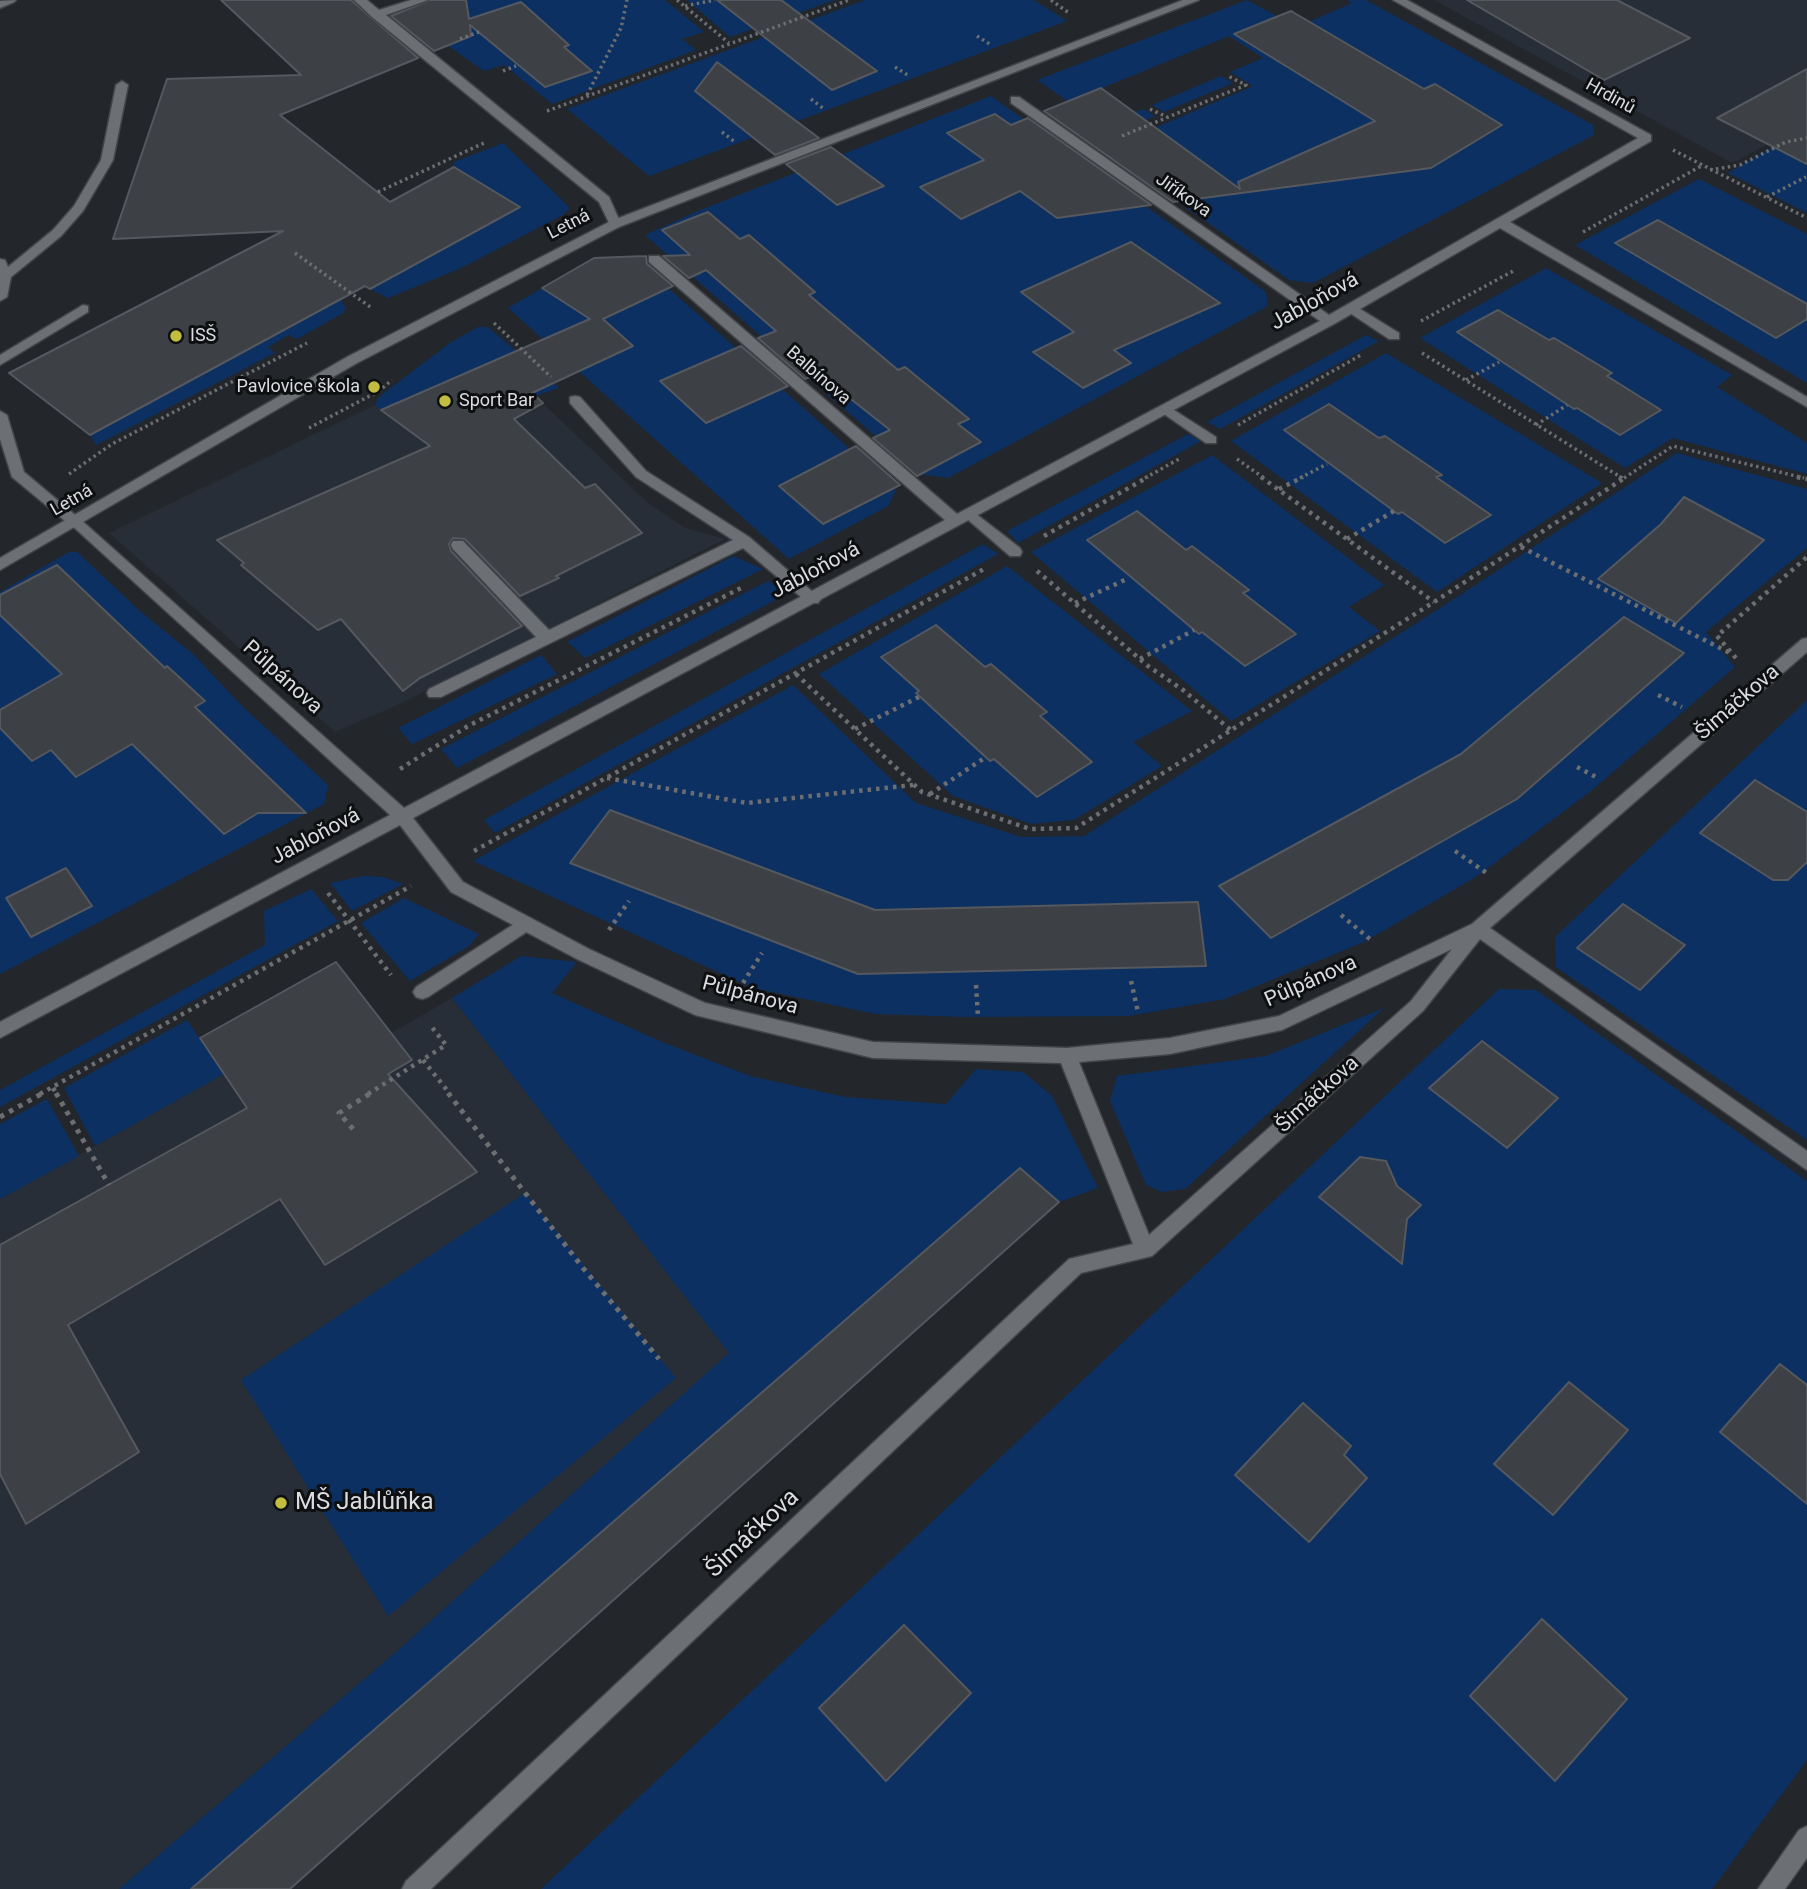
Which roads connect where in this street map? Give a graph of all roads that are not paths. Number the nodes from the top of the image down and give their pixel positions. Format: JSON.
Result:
{"nodes":[{"id":1,"x":10,"y":0,"type":"edge"},
{"id":2,"x":360,"y":0,"type":"edge"},
{"id":3,"x":422,"y":0,"type":"edge"},
{"id":4,"x":1193,"y":0,"type":"edge"},
{"id":5,"x":1399,"y":0,"type":"edge"},
{"id":6,"x":0,"y":5,"type":"edge"},
{"id":7,"x":376,"y":15,"type":"junction"},
{"id":8,"x":122,"y":85,"type":"dead end"},
{"id":9,"x":1015,"y":100,"type":"dead end"},
{"id":10,"x":1647,"y":138,"type":"joint"},
{"id":11,"x":1500,"y":222,"type":"junction"},
{"id":12,"x":615,"y":224,"type":"junction"},
{"id":13,"x":654,"y":259,"type":"dead end"},
{"id":14,"x":3,"y":269,"type":"edge"},
{"id":15,"x":0,"y":297,"type":"edge"},
{"id":16,"x":1352,"y":308,"type":"junction"},
{"id":17,"x":83,"y":309,"type":"dead end"},
{"id":18,"x":1329,"y":321,"type":"junction"},
{"id":19,"x":1394,"y":336,"type":"road end"},
{"id":20,"x":0,"y":361,"type":"edge"},
{"id":21,"x":575,"y":400,"type":"road end"},
{"id":22,"x":1807,"y":403,"type":"edge"},
{"id":23,"x":1166,"y":409,"type":"junction"},
{"id":24,"x":0,"y":415,"type":"edge"},
{"id":25,"x":1211,"y":440,"type":"road end"},
{"id":26,"x":964,"y":518,"type":"junction"},
{"id":27,"x":75,"y":522,"type":"junction"},
{"id":28,"x":744,"y":541,"type":"junction"},
{"id":29,"x":458,"y":545,"type":"dead end"},
{"id":30,"x":1015,"y":552,"type":"road end"},
{"id":31,"x":0,"y":565,"type":"edge"},
{"id":32,"x":813,"y":598,"type":"junction"},
{"id":33,"x":547,"y":638,"type":"junction"},
{"id":34,"x":1807,"y":643,"type":"edge"},
{"id":35,"x":435,"y":693,"type":"dead end"},
{"id":36,"x":403,"y":817,"type":"junction"},
{"id":37,"x":526,"y":924,"type":"junction"},
{"id":38,"x":1478,"y":929,"type":"junction"},
{"id":39,"x":422,"y":992,"type":"dead end"},
{"id":40,"x":0,"y":1031,"type":"edge"},
{"id":41,"x":1067,"y":1056,"type":"junction"},
{"id":42,"x":1807,"y":1162,"type":"edge"},
{"id":43,"x":1145,"y":1250,"type":"junction"},
{"id":44,"x":1807,"y":1838,"type":"edge"},
{"id":45,"x":414,"y":1889,"type":"edge"},
{"id":46,"x":1770,"y":1889,"type":"edge"}],
"edges":[{"from":1,"to":6,"type":"street"},
{"from":2,"to":7,"type":"street"},
{"from":3,"to":7,"type":"street"},
{"from":4,"to":12,"type":"street","name":"Letná"},
{"from":5,"to":10,"type":"street","name":"Hrdinů"},
{"from":7,"to":12,"type":"street"},
{"from":8,"to":14,"type":"street"},
{"from":9,"to":18,"type":"street","name":"Jiříkova"},
{"from":10,"to":11,"type":"street","name":"Jabloňová"},
{"from":11,"to":16,"type":"street","name":"Jabloňová"},
{"from":11,"to":22,"type":"street"},
{"from":12,"to":27,"type":"street","name":"Letná"},
{"from":13,"to":26,"type":"street","name":"Balbínova"},
{"from":14,"to":15,"type":"street"},
{"from":16,"to":18,"type":"street","name":"Jabloňová"},
{"from":16,"to":19,"type":"street"},
{"from":17,"to":20,"type":"street"},
{"from":18,"to":23,"type":"street","name":"Jabloňová"},
{"from":21,"to":28,"type":"street"},
{"from":23,"to":25,"type":"street"},
{"from":23,"to":26,"type":"street","name":"Jabloňová"},
{"from":24,"to":27,"type":"street","name":"Půlpánova"},
{"from":26,"to":30,"type":"street","name":"Balbínova"},
{"from":26,"to":32,"type":"street","name":"Jabloňová"},
{"from":27,"to":31,"type":"street","name":"Letná"},
{"from":27,"to":36,"type":"street","name":"Půlpánova"},
{"from":28,"to":32,"type":"street"},
{"from":28,"to":33,"type":"street"},
{"from":29,"to":33,"type":"street"},
{"from":32,"to":36,"type":"street","name":"Jabloňová"},
{"from":33,"to":35,"type":"street"},
{"from":34,"to":38,"type":"street","name":"Šimáčkova"},
{"from":36,"to":37,"type":"street","name":"Půlpánova"},
{"from":36,"to":40,"type":"street","name":"Jabloňová"},
{"from":37,"to":39,"type":"street"},
{"from":37,"to":41,"type":"street","name":"Půlpánova"},
{"from":38,"to":41,"type":"street","name":"Půlpánova"},
{"from":38,"to":42,"type":"street"},
{"from":38,"to":43,"type":"street","name":"Šimáčkova"},
{"from":41,"to":43,"type":"street"},
{"from":43,"to":45,"type":"street","name":"Šimáčkova"},
{"from":44,"to":46,"type":"street"}]}
